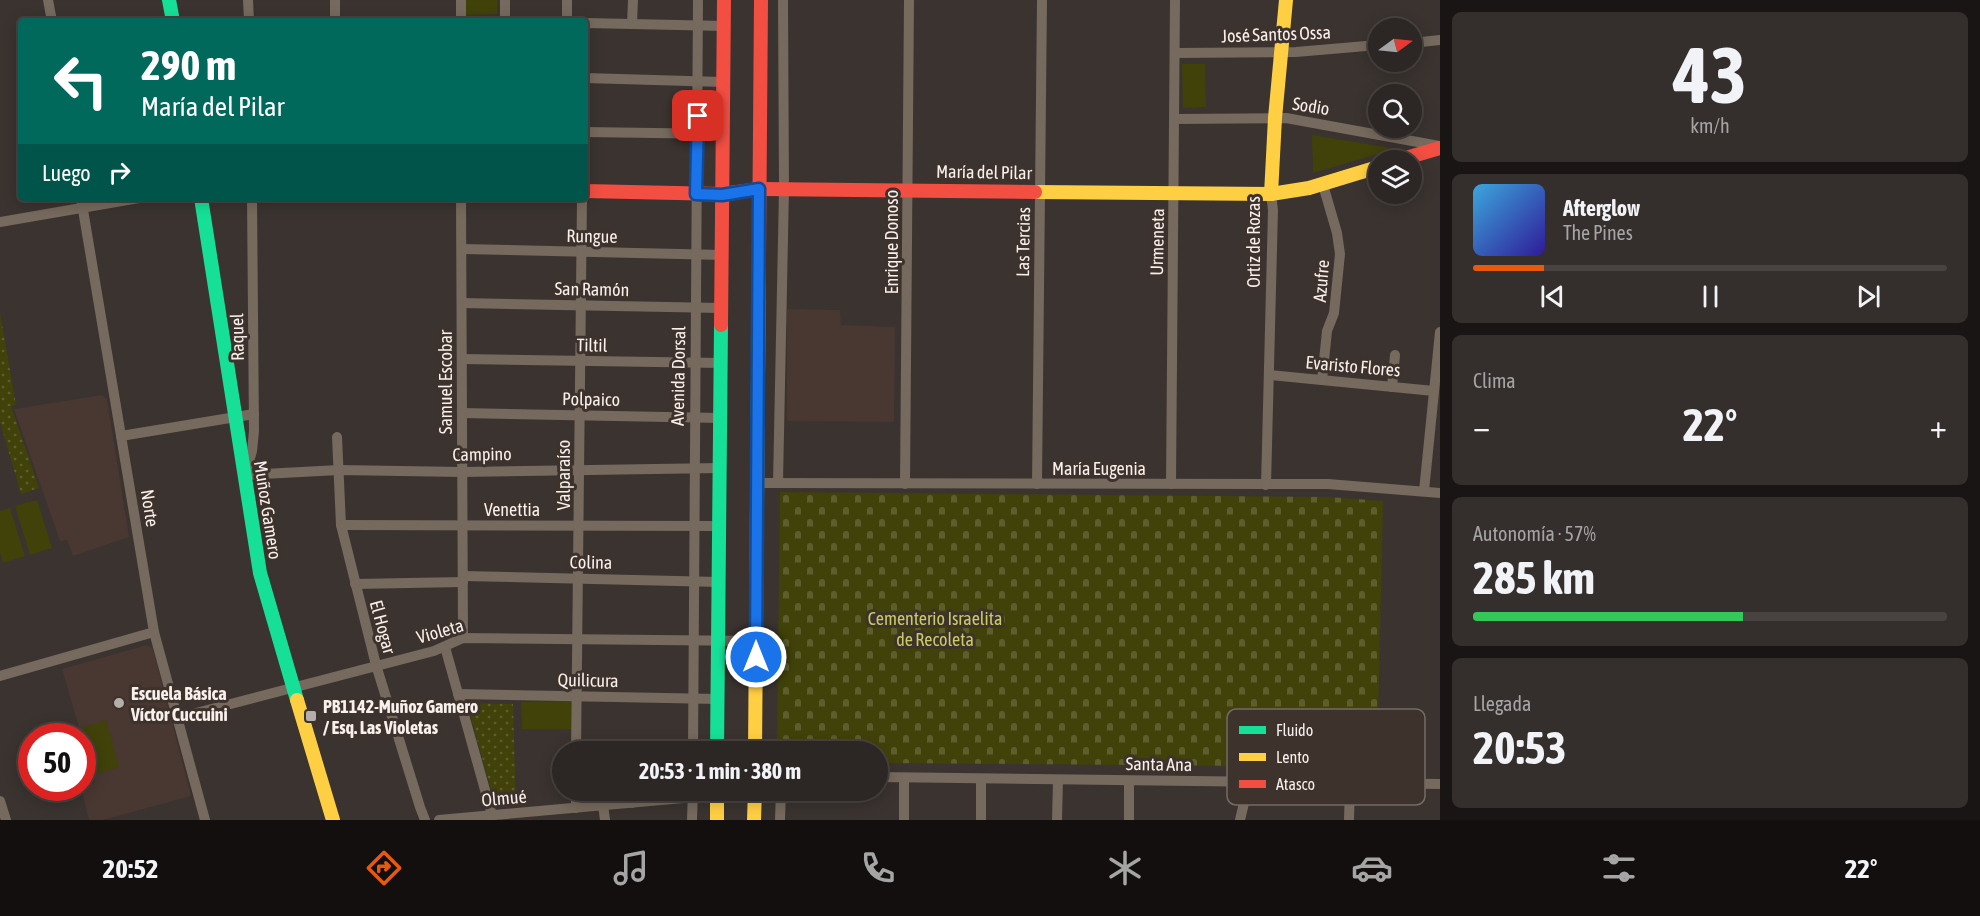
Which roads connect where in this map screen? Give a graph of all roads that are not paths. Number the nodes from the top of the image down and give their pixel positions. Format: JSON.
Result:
{"nodes":[{"id":1,"x":48,"y":0,"type":"edge"},
{"id":2,"x":169,"y":0,"type":"edge"},
{"id":3,"x":248,"y":0,"type":"edge"},
{"id":4,"x":335,"y":0,"type":"edge"},
{"id":5,"x":460,"y":0,"type":"edge"},
{"id":6,"x":505,"y":0,"type":"edge"},
{"id":7,"x":567,"y":0,"type":"edge"},
{"id":8,"x":633,"y":0,"type":"edge"},
{"id":9,"x":698,"y":0,"type":"edge"},
{"id":10,"x":724,"y":0,"type":"edge"},
{"id":11,"x":761,"y":0,"type":"edge"},
{"id":12,"x":783,"y":0,"type":"edge"},
{"id":13,"x":909,"y":0,"type":"edge"},
{"id":14,"x":1042,"y":0,"type":"edge"},
{"id":15,"x":1175,"y":0,"type":"edge"},
{"id":16,"x":1286,"y":0,"type":"edge"},
{"id":17,"x":51,"y":18,"type":"edge"},
{"id":18,"x":172,"y":18,"type":"edge"},
{"id":19,"x":249,"y":18,"type":"edge"},
{"id":20,"x":335,"y":18,"type":"edge"},
{"id":21,"x":461,"y":18,"type":"edge"},
{"id":22,"x":505,"y":18,"type":"edge"},
{"id":23,"x":567,"y":18,"type":"edge"},
{"id":24,"x":588,"y":23,"type":"edge"},
{"id":25,"x":632,"y":24,"type":"junction"},
{"id":26,"x":698,"y":25,"type":"junction"},
{"id":27,"x":724,"y":26,"type":"junction"},
{"id":28,"x":1440,"y":40,"type":"edge"},
{"id":29,"x":1422,"y":42,"type":"edge"},
{"id":30,"x":1368,"y":46,"type":"edge"},
{"id":31,"x":1282,"y":52,"type":"junction"},
{"id":32,"x":1175,"y":53,"type":"junction"},
{"id":33,"x":588,"y":78,"type":"edge"},
{"id":34,"x":698,"y":81,"type":"junction"},
{"id":35,"x":723,"y":81,"type":"junction"},
{"id":36,"x":1275,"y":118,"type":"junction"},
{"id":37,"x":1174,"y":119,"type":"junction"},
{"id":38,"x":588,"y":132,"type":"edge"},
{"id":39,"x":698,"y":134,"type":"junction"},
{"id":40,"x":723,"y":134,"type":"junction"},
{"id":41,"x":1440,"y":147,"type":"edge"},
{"id":42,"x":1422,"y":153,"type":"edge"},
{"id":43,"x":1368,"y":170,"type":"edge"},
{"id":44,"x":1323,"y":185,"type":"junction"},
{"id":45,"x":759,"y":189,"type":"junction"},
{"id":46,"x":784,"y":189,"type":"junction"},
{"id":47,"x":908,"y":190,"type":"junction"},
{"id":48,"x":588,"y":191,"type":"edge"},
{"id":49,"x":1040,"y":191,"type":"junction"},
{"id":50,"x":1174,"y":192,"type":"junction"},
{"id":51,"x":696,"y":194,"type":"junction"},
{"id":52,"x":1271,"y":194,"type":"junction"},
{"id":53,"x":722,"y":195,"type":"junction"},
{"id":54,"x":105,"y":201,"type":"edge"},
{"id":55,"x":201,"y":201,"type":"edge"},
{"id":56,"x":252,"y":201,"type":"edge"},
{"id":57,"x":461,"y":201,"type":"edge"},
{"id":58,"x":582,"y":201,"type":"edge"},
{"id":59,"x":82,"y":203,"type":"edge"},
{"id":60,"x":0,"y":222,"type":"edge"},
{"id":61,"x":462,"y":249,"type":"junction"},
{"id":62,"x":581,"y":252,"type":"junction"},
{"id":63,"x":697,"y":254,"type":"junction"},
{"id":64,"x":722,"y":255,"type":"junction"},
{"id":65,"x":462,"y":303,"type":"junction"},
{"id":66,"x":580,"y":306,"type":"junction"},
{"id":67,"x":697,"y":308,"type":"junction"},
{"id":68,"x":721,"y":308,"type":"junction"},
{"id":69,"x":1440,"y":332,"type":"edge"},
{"id":70,"x":1395,"y":355,"type":"dead end"},
{"id":71,"x":462,"y":359,"type":"junction"},
{"id":72,"x":580,"y":361,"type":"junction"},
{"id":73,"x":697,"y":363,"type":"junction"},
{"id":74,"x":721,"y":363,"type":"junction"},
{"id":75,"x":1269,"y":375,"type":"junction"},
{"id":76,"x":1322,"y":380,"type":"junction"},
{"id":77,"x":1392,"y":387,"type":"junction"},
{"id":78,"x":1434,"y":391,"type":"junction"},
{"id":79,"x":462,"y":413,"type":"junction"},
{"id":80,"x":254,"y":414,"type":"junction"},
{"id":81,"x":580,"y":415,"type":"junction"},
{"id":82,"x":236,"y":417,"type":"junction"},
{"id":83,"x":696,"y":417,"type":"junction"},
{"id":84,"x":720,"y":418,"type":"junction"},
{"id":85,"x":121,"y":436,"type":"junction"},
{"id":86,"x":337,"y":437,"type":"dead end"},
{"id":87,"x":694,"y":468,"type":"junction"},
{"id":88,"x":720,"y":468,"type":"junction"},
{"id":89,"x":579,"y":469,"type":"junction"},
{"id":90,"x":339,"y":470,"type":"junction"},
{"id":91,"x":462,"y":472,"type":"junction"},
{"id":92,"x":245,"y":475,"type":"junction"},
{"id":93,"x":757,"y":483,"type":"junction"},
{"id":94,"x":778,"y":483,"type":"junction"},
{"id":95,"x":905,"y":484,"type":"junction"},
{"id":96,"x":1036,"y":484,"type":"junction"},
{"id":97,"x":1171,"y":484,"type":"junction"},
{"id":98,"x":1266,"y":485,"type":"junction"},
{"id":99,"x":1424,"y":491,"type":"junction"},
{"id":100,"x":1440,"y":493,"type":"edge"},
{"id":101,"x":341,"y":525,"type":"junction"},
{"id":102,"x":463,"y":525,"type":"junction"},
{"id":103,"x":579,"y":526,"type":"junction"},
{"id":104,"x":694,"y":526,"type":"junction"},
{"id":105,"x":719,"y":526,"type":"junction"},
{"id":106,"x":463,"y":579,"type":"junction"},
{"id":107,"x":578,"y":579,"type":"junction"},
{"id":108,"x":693,"y":581,"type":"junction"},
{"id":109,"x":719,"y":582,"type":"junction"},
{"id":110,"x":355,"y":584,"type":"junction"},
{"id":111,"x":154,"y":632,"type":"junction"},
{"id":112,"x":463,"y":638,"type":"junction"},
{"id":113,"x":578,"y":639,"type":"junction"},
{"id":114,"x":693,"y":640,"type":"junction"},
{"id":115,"x":718,"y":641,"type":"junction"},
{"id":116,"x":756,"y":641,"type":"junction"},
{"id":117,"x":445,"y":647,"type":"junction"},
{"id":118,"x":376,"y":665,"type":"junction"},
{"id":119,"x":0,"y":676,"type":"edge"},
{"id":120,"x":293,"y":688,"type":"junction"},
{"id":121,"x":458,"y":694,"type":"junction"},
{"id":122,"x":577,"y":696,"type":"junction"},
{"id":123,"x":693,"y":698,"type":"junction"},
{"id":124,"x":718,"y":699,"type":"junction"},
{"id":125,"x":177,"y":718,"type":"junction"},
{"id":126,"x":576,"y":741,"type":"edge"},
{"id":127,"x":693,"y":741,"type":"edge"},
{"id":128,"x":717,"y":741,"type":"edge"},
{"id":129,"x":755,"y":741,"type":"edge"},
{"id":130,"x":888,"y":777,"type":"edge"},
{"id":131,"x":904,"y":778,"type":"junction"},
{"id":132,"x":981,"y":779,"type":"junction"},
{"id":133,"x":1058,"y":780,"type":"junction"},
{"id":134,"x":1130,"y":781,"type":"junction"},
{"id":135,"x":1227,"y":782,"type":"edge"},
{"id":136,"x":1425,"y":784,"type":"edge"},
{"id":137,"x":1440,"y":784,"type":"edge"},
{"id":138,"x":0,"y":801,"type":"edge"},
{"id":139,"x":576,"y":801,"type":"edge"},
{"id":140,"x":646,"y":801,"type":"edge"},
{"id":141,"x":693,"y":801,"type":"edge"},
{"id":142,"x":717,"y":801,"type":"edge"},
{"id":143,"x":754,"y":801,"type":"edge"},
{"id":144,"x":781,"y":801,"type":"edge"},
{"id":145,"x":632,"y":803,"type":"joint"},
{"id":146,"x":603,"y":805,"type":"junction"},
{"id":147,"x":1244,"y":805,"type":"edge"},
{"id":148,"x":1349,"y":805,"type":"edge"},
{"id":149,"x":576,"y":808,"type":"junction"},
{"id":150,"x":492,"y":815,"type":"junction"},
{"id":151,"x":531,"y":816,"type":"edge"},
{"id":152,"x":457,"y":819,"type":"edge"},
{"id":153,"x":6,"y":820,"type":"edge"},
{"id":154,"x":205,"y":820,"type":"edge"},
{"id":155,"x":333,"y":820,"type":"edge"},
{"id":156,"x":425,"y":820,"type":"edge"},
{"id":157,"x":439,"y":820,"type":"edge"},
{"id":158,"x":605,"y":820,"type":"edge"},
{"id":159,"x":693,"y":820,"type":"edge"},
{"id":160,"x":717,"y":820,"type":"edge"},
{"id":161,"x":754,"y":820,"type":"edge"},
{"id":162,"x":780,"y":820,"type":"edge"},
{"id":163,"x":904,"y":820,"type":"edge"},
{"id":164,"x":981,"y":820,"type":"edge"},
{"id":165,"x":1057,"y":820,"type":"edge"},
{"id":166,"x":1129,"y":820,"type":"edge"},
{"id":167,"x":1240,"y":820,"type":"edge"},
{"id":168,"x":1349,"y":820,"type":"edge"}],
"edges":[{"from":1,"to":17,"type":"street"},
{"from":2,"to":18,"type":"street"},
{"from":3,"to":19,"type":"street"},
{"from":4,"to":20,"type":"street"},
{"from":5,"to":21,"type":"street"},
{"from":6,"to":22,"type":"street"},
{"from":7,"to":23,"type":"street"},
{"from":8,"to":25,"type":"street"},
{"from":9,"to":26,"type":"street","name":"Avenida Dorsal"},
{"from":10,"to":27,"type":"street"},
{"from":11,"to":45,"type":"street"},
{"from":12,"to":46,"type":"street"},
{"from":13,"to":47,"type":"street","name":"Enrique Donoso"},
{"from":14,"to":49,"type":"street","name":"Las Tercias"},
{"from":15,"to":32,"type":"street","name":"Urmeneta"},
{"from":16,"to":31,"type":"street","name":"Ortiz de Rozas"},
{"from":24,"to":25,"type":"street"},
{"from":25,"to":26,"type":"street"},
{"from":26,"to":27,"type":"street"},
{"from":26,"to":34,"type":"street","name":"Avenida Dorsal"},
{"from":27,"to":35,"type":"street"},
{"from":28,"to":29,"type":"street"},
{"from":30,"to":31,"type":"street","name":"José Santos Ossa"},
{"from":31,"to":32,"type":"street","name":"José Santos Ossa"},
{"from":31,"to":36,"type":"street","name":"Ortiz de Rozas"},
{"from":32,"to":37,"type":"street","name":"Urmeneta"},
{"from":33,"to":34,"type":"street"},
{"from":34,"to":35,"type":"street"},
{"from":34,"to":39,"type":"street","name":"Avenida Dorsal"},
{"from":35,"to":40,"type":"street"},
{"from":36,"to":37,"type":"street","name":"Sodio"},
{"from":36,"to":41,"type":"street","name":"Sodio"},
{"from":36,"to":52,"type":"street","name":"Ortiz de Rozas"},
{"from":37,"to":50,"type":"street","name":"Urmeneta"},
{"from":38,"to":39,"type":"street"},
{"from":39,"to":40,"type":"street"},
{"from":39,"to":51,"type":"street","name":"Avenida Dorsal"},
{"from":40,"to":53,"type":"street"},
{"from":41,"to":42,"type":"street"},
{"from":43,"to":44,"type":"street","name":"María del Pilar"},
{"from":44,"to":52,"type":"street","name":"María del Pilar"},
{"from":44,"to":76,"type":"street","name":"Azufre"},
{"from":45,"to":46,"type":"street","name":"María del Pilar"},
{"from":45,"to":53,"type":"street","name":"María del Pilar"},
{"from":45,"to":93,"type":"street"},
{"from":46,"to":47,"type":"street","name":"María del Pilar"},
{"from":46,"to":94,"type":"street"},
{"from":47,"to":49,"type":"street","name":"María del Pilar"},
{"from":47,"to":95,"type":"street","name":"Enrique Donoso"},
{"from":48,"to":51,"type":"street","name":"María del Pilar"},
{"from":49,"to":50,"type":"street","name":"María del Pilar"},
{"from":49,"to":96,"type":"street","name":"Las Tercias"},
{"from":50,"to":52,"type":"street","name":"María del Pilar"},
{"from":50,"to":97,"type":"street","name":"Urmeneta"},
{"from":51,"to":53,"type":"street","name":"María del Pilar"},
{"from":51,"to":63,"type":"street","name":"Avenida Dorsal"},
{"from":52,"to":75,"type":"street","name":"Ortiz de Rozas"},
{"from":53,"to":64,"type":"street"},
{"from":54,"to":59,"type":"street"},
{"from":55,"to":82,"type":"street","name":"Muñoz Gamero"},
{"from":56,"to":80,"type":"street","name":"Raquel"},
{"from":57,"to":61,"type":"street","name":"Samuel Escobar"},
{"from":58,"to":62,"type":"street","name":"Valparaíso"},
{"from":59,"to":60,"type":"street"},
{"from":59,"to":85,"type":"street","name":"Norte"},
{"from":61,"to":62,"type":"street","name":"Rungue"},
{"from":61,"to":65,"type":"street","name":"Samuel Escobar"},
{"from":62,"to":63,"type":"street","name":"Rungue"},
{"from":62,"to":66,"type":"street","name":"Valparaíso"},
{"from":63,"to":64,"type":"street","name":"Rungue"},
{"from":63,"to":67,"type":"street","name":"Avenida Dorsal"},
{"from":64,"to":68,"type":"street"},
{"from":65,"to":66,"type":"street","name":"San Ramón"},
{"from":65,"to":71,"type":"street","name":"Samuel Escobar"},
{"from":66,"to":67,"type":"street","name":"San Ramón"},
{"from":66,"to":72,"type":"street","name":"Valparaíso"},
{"from":67,"to":68,"type":"street","name":"San Ramón"},
{"from":67,"to":73,"type":"street","name":"Avenida Dorsal"},
{"from":68,"to":74,"type":"street"},
{"from":69,"to":78,"type":"street"},
{"from":70,"to":77,"type":"street"},
{"from":71,"to":72,"type":"street","name":"Tiltil"},
{"from":71,"to":79,"type":"street","name":"Samuel Escobar"},
{"from":72,"to":73,"type":"street","name":"Tiltil"},
{"from":72,"to":81,"type":"street","name":"Valparaíso"},
{"from":73,"to":74,"type":"street","name":"Tiltil"},
{"from":73,"to":83,"type":"street","name":"Avenida Dorsal"},
{"from":74,"to":84,"type":"street"},
{"from":75,"to":76,"type":"street","name":"Evaristo Flores"},
{"from":75,"to":98,"type":"street","name":"Ortiz de Rozas"},
{"from":76,"to":77,"type":"street","name":"Evaristo Flores"},
{"from":77,"to":78,"type":"street","name":"Evaristo Flores"},
{"from":78,"to":99,"type":"street"},
{"from":79,"to":81,"type":"street","name":"Polpaico"},
{"from":79,"to":91,"type":"street","name":"Samuel Escobar"},
{"from":80,"to":82,"type":"street"},
{"from":80,"to":92,"type":"street","name":"Raquel"},
{"from":81,"to":83,"type":"street","name":"Polpaico"},
{"from":81,"to":89,"type":"street","name":"Valparaíso"},
{"from":82,"to":85,"type":"street"},
{"from":82,"to":92,"type":"street","name":"Muñoz Gamero"},
{"from":83,"to":84,"type":"street","name":"Polpaico"},
{"from":83,"to":87,"type":"street","name":"Avenida Dorsal"},
{"from":84,"to":88,"type":"street"},
{"from":85,"to":111,"type":"street","name":"Norte"},
{"from":86,"to":90,"type":"street","name":"El Hogar"},
{"from":87,"to":88,"type":"street","name":"Campino"},
{"from":87,"to":89,"type":"street","name":"Campino"},
{"from":87,"to":104,"type":"street","name":"Avenida Dorsal"},
{"from":88,"to":105,"type":"street"},
{"from":89,"to":91,"type":"street","name":"Campino"},
{"from":89,"to":103,"type":"street","name":"Valparaíso"},
{"from":90,"to":91,"type":"street","name":"Campino"},
{"from":90,"to":92,"type":"street","name":"Campino"},
{"from":90,"to":101,"type":"street","name":"El Hogar"},
{"from":91,"to":102,"type":"street","name":"Samuel Escobar"},
{"from":92,"to":120,"type":"street","name":"Muñoz Gamero"},
{"from":93,"to":94,"type":"street","name":"María Eugenia"},
{"from":93,"to":116,"type":"street"},
{"from":94,"to":95,"type":"street","name":"María Eugenia"},
{"from":95,"to":96,"type":"street","name":"María Eugenia"},
{"from":96,"to":97,"type":"street","name":"María Eugenia"},
{"from":97,"to":98,"type":"street","name":"María Eugenia"},
{"from":98,"to":99,"type":"street","name":"María Eugenia"},
{"from":99,"to":100,"type":"street","name":"María Eugenia"},
{"from":101,"to":102,"type":"street","name":"Venettia"},
{"from":101,"to":110,"type":"street","name":"El Hogar"},
{"from":102,"to":103,"type":"street","name":"Venettia"},
{"from":102,"to":106,"type":"street","name":"Samuel Escobar"},
{"from":103,"to":104,"type":"street","name":"Venettia"},
{"from":103,"to":107,"type":"street","name":"Valparaíso"},
{"from":104,"to":105,"type":"street","name":"Venettia"},
{"from":104,"to":108,"type":"street","name":"Avenida Dorsal"},
{"from":105,"to":109,"type":"street"},
{"from":106,"to":107,"type":"street","name":"Colina"},
{"from":106,"to":110,"type":"street","name":"Colina"},
{"from":106,"to":112,"type":"street","name":"Samuel Escobar"},
{"from":107,"to":108,"type":"street","name":"Colina"},
{"from":107,"to":113,"type":"street","name":"Valparaíso"},
{"from":108,"to":109,"type":"street","name":"Colina"},
{"from":108,"to":114,"type":"street","name":"Avenida Dorsal"},
{"from":109,"to":115,"type":"street"},
{"from":110,"to":118,"type":"street","name":"El Hogar"},
{"from":111,"to":119,"type":"street"},
{"from":111,"to":125,"type":"street","name":"Norte"},
{"from":112,"to":113,"type":"street","name":"Violeta"},
{"from":112,"to":117,"type":"street","name":"Violeta"},
{"from":113,"to":114,"type":"street","name":"Violeta"},
{"from":113,"to":122,"type":"street","name":"Valparaíso"},
{"from":114,"to":115,"type":"street","name":"Violeta"},
{"from":114,"to":123,"type":"street","name":"Avenida Dorsal"},
{"from":115,"to":116,"type":"street","name":"Violeta"},
{"from":115,"to":124,"type":"street"},
{"from":116,"to":129,"type":"street"},
{"from":117,"to":118,"type":"street","name":"Violeta"},
{"from":117,"to":121,"type":"street"},
{"from":118,"to":120,"type":"street","name":"Violeta"},
{"from":118,"to":156,"type":"street","name":"El Hogar"},
{"from":120,"to":125,"type":"street","name":"Violeta"},
{"from":120,"to":155,"type":"street","name":"Muñoz Gamero"},
{"from":121,"to":122,"type":"street","name":"Quilicura"},
{"from":121,"to":150,"type":"street"},
{"from":122,"to":123,"type":"street","name":"Quilicura"},
{"from":122,"to":126,"type":"street","name":"Valparaíso"},
{"from":123,"to":124,"type":"street","name":"Quilicura"},
{"from":123,"to":127,"type":"street","name":"Avenida Dorsal"},
{"from":124,"to":128,"type":"street"},
{"from":125,"to":154,"type":"street","name":"Norte"},
{"from":130,"to":131,"type":"street","name":"Santa Ana"},
{"from":131,"to":132,"type":"street","name":"Santa Ana"},
{"from":131,"to":163,"type":"street"},
{"from":132,"to":133,"type":"street","name":"Santa Ana"},
{"from":132,"to":164,"type":"street"},
{"from":133,"to":134,"type":"street","name":"Santa Ana"},
{"from":133,"to":165,"type":"street"},
{"from":134,"to":135,"type":"street","name":"Santa Ana"},
{"from":134,"to":166,"type":"street"},
{"from":136,"to":137,"type":"street","name":"Santa Ana"},
{"from":138,"to":153,"type":"street"},
{"from":139,"to":149,"type":"street"},
{"from":140,"to":145,"type":"street","name":"Olmué"},
{"from":141,"to":159,"type":"street"},
{"from":142,"to":160,"type":"street"},
{"from":143,"to":161,"type":"street"},
{"from":144,"to":162,"type":"street"},
{"from":145,"to":146,"type":"street","name":"Olmué"},
{"from":146,"to":149,"type":"street","name":"Olmué"},
{"from":146,"to":158,"type":"street"},
{"from":147,"to":167,"type":"street"},
{"from":148,"to":168,"type":"street"},
{"from":149,"to":151,"type":"street","name":"Olmué"},
{"from":150,"to":151,"type":"street","name":"Olmué"},
{"from":150,"to":152,"type":"street","name":"Olmué"},
{"from":152,"to":157,"type":"street","name":"Olmué"}]}
